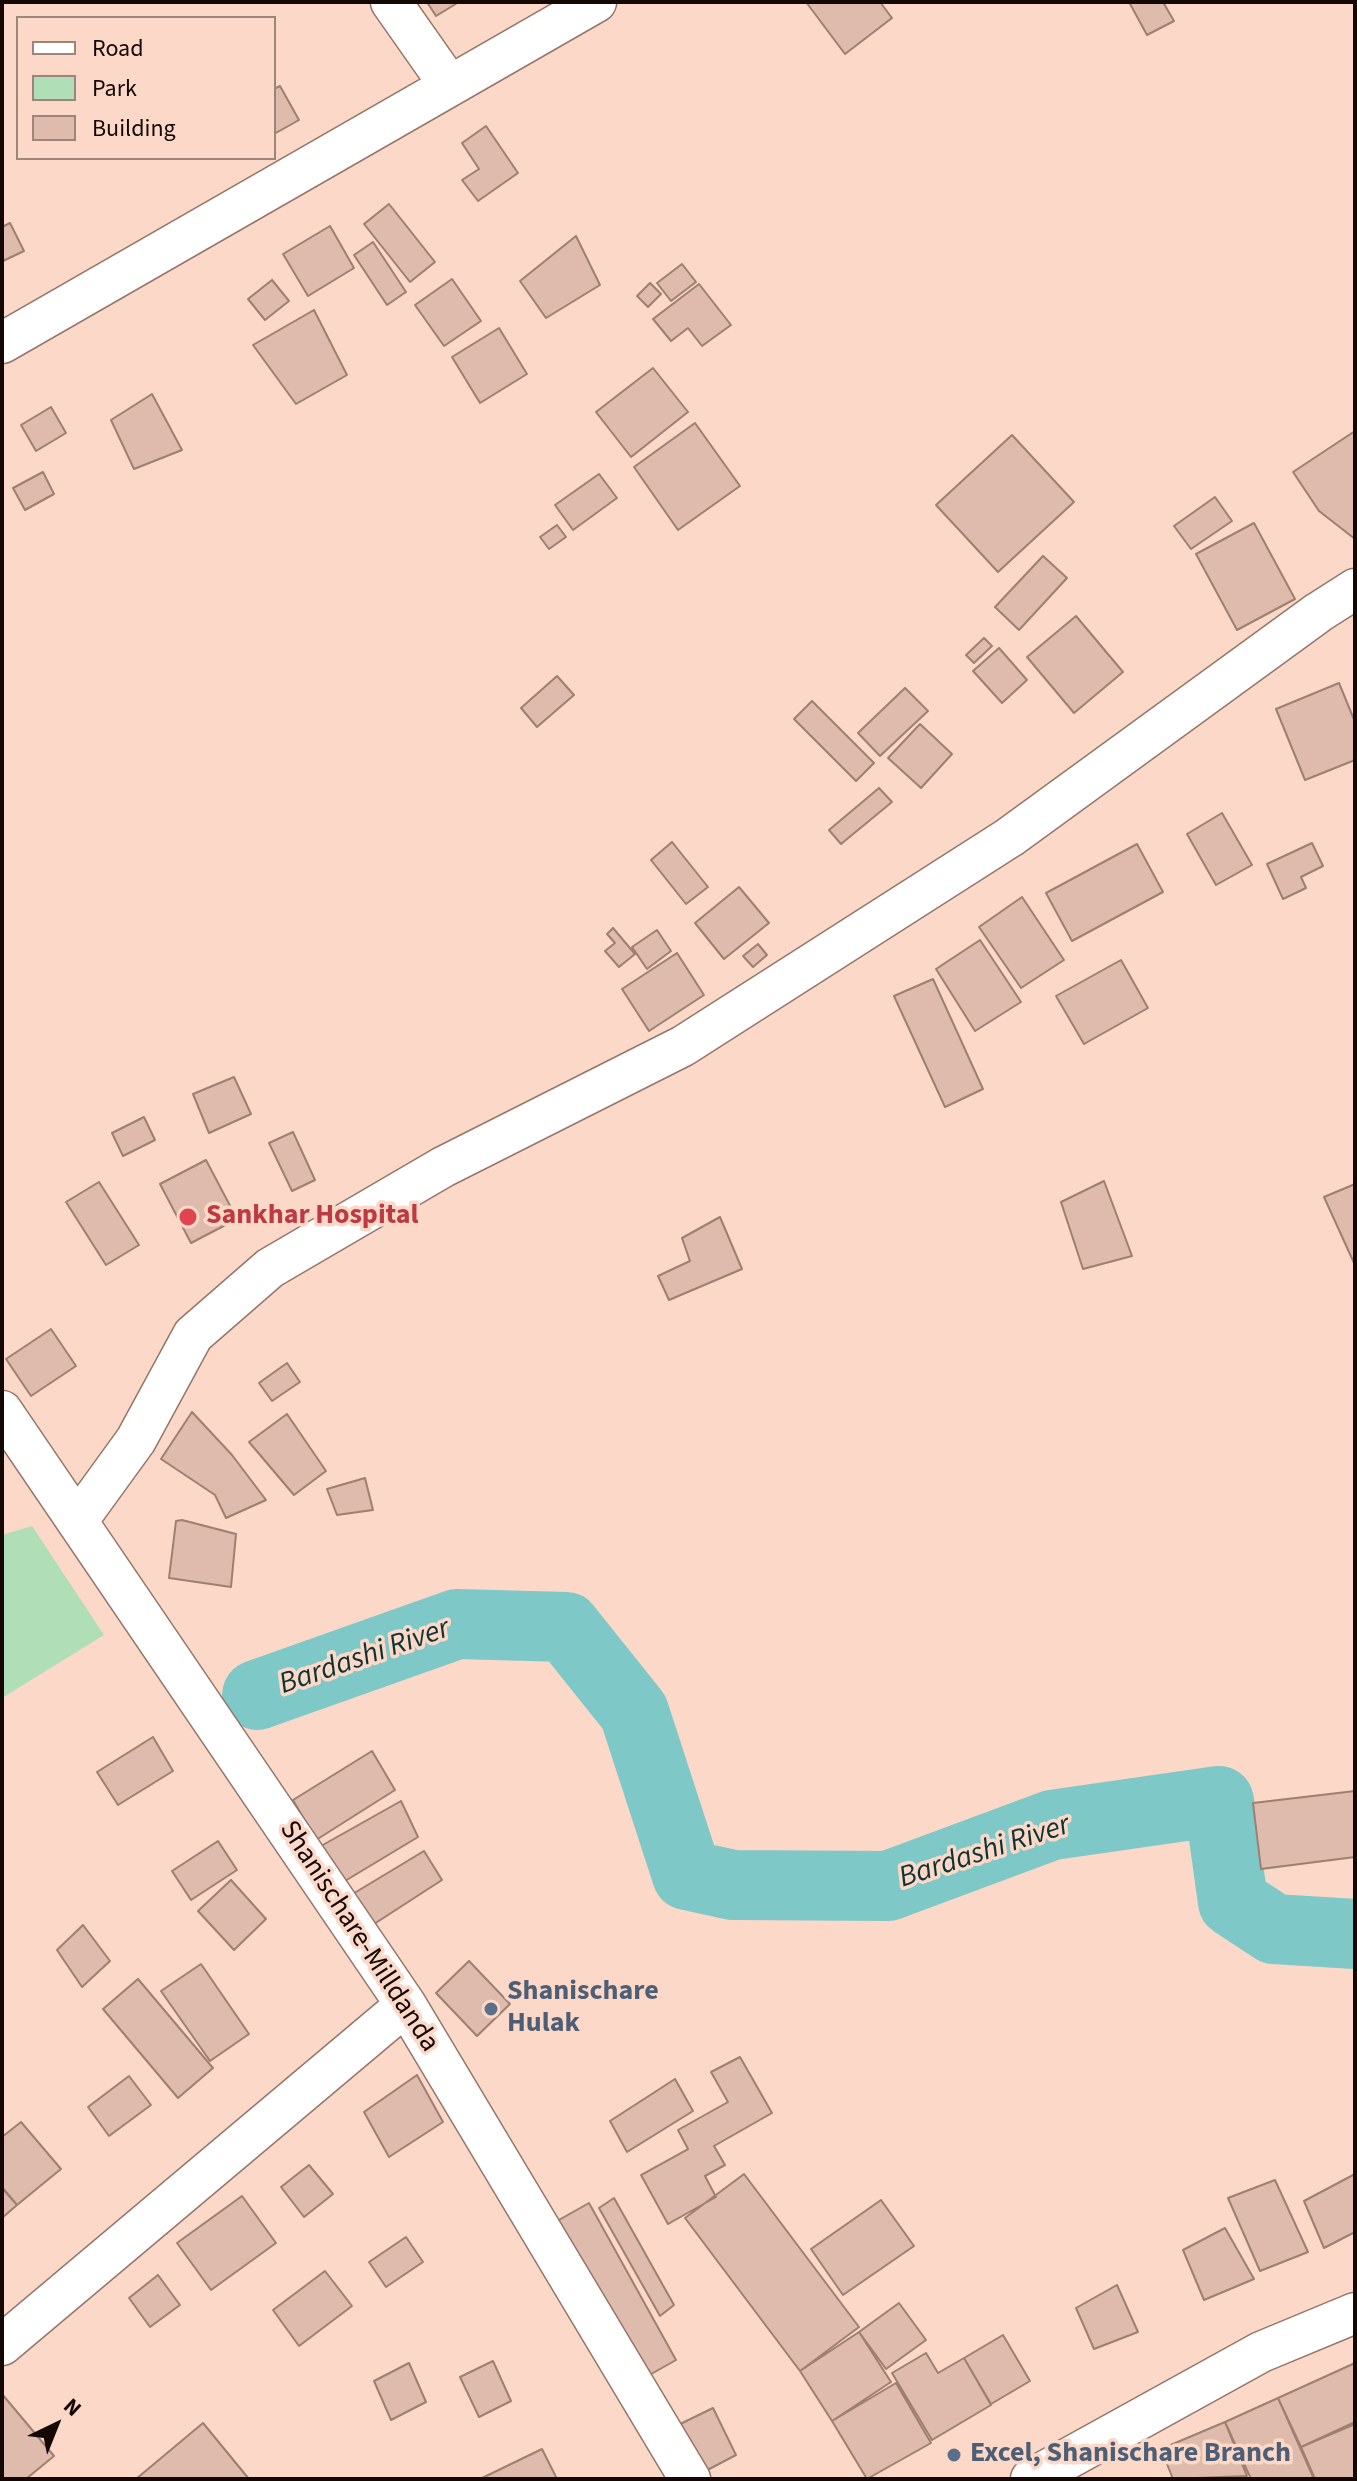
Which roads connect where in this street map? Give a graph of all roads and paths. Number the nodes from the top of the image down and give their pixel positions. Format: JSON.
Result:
{"nodes":[{"id":1,"x":391,"y":2,"type":"edge"},
{"id":2,"x":596,"y":2,"type":"edge"},
{"id":3,"x":450,"y":86,"type":"junction"},
{"id":4,"x":2,"y":343,"type":"edge"},
{"id":5,"x":1355,"y":589,"type":"edge"},
{"id":6,"x":2,"y":1411,"type":"edge"},
{"id":7,"x":78,"y":1520,"type":"junction"},
{"id":8,"x":406,"y":2005,"type":"junction"},
{"id":9,"x":1355,"y":2313,"type":"edge"},
{"id":10,"x":2,"y":2345,"type":"edge"},
{"id":11,"x":690,"y":2479,"type":"edge"},
{"id":12,"x":1031,"y":2479,"type":"edge"}],
"edges":[{"from":1,"to":3,"type":"street"},
{"from":2,"to":3,"type":"street"},
{"from":3,"to":4,"type":"street"},
{"from":5,"to":7,"type":"street"},
{"from":6,"to":7,"type":"street","name":"Shanischare-Milldanda"},
{"from":7,"to":8,"type":"street","name":"Shanischare-Milldanda"},
{"from":8,"to":10,"type":"street"},
{"from":8,"to":11,"type":"street","name":"Shanischare-Milldanda"},
{"from":9,"to":12,"type":"street"}]}
